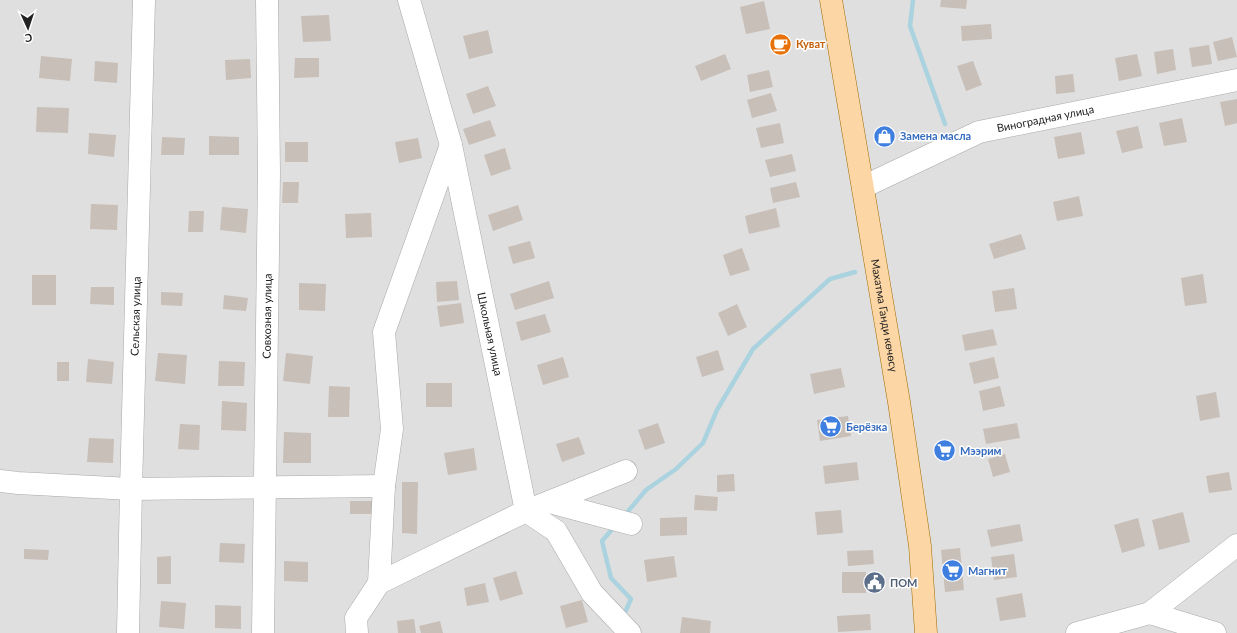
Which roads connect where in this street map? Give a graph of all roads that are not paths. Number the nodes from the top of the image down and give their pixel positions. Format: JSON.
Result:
{"nodes":[{"id":1,"x":144,"y":0,"type":"edge"},
{"id":2,"x":267,"y":0,"type":"edge"},
{"id":3,"x":409,"y":0,"type":"edge"},
{"id":4,"x":831,"y":0,"type":"edge"},
{"id":5,"x":1237,"y":80,"type":"edge"},
{"id":6,"x":451,"y":146,"type":"junction"},
{"id":7,"x":863,"y":187,"type":"junction"},
{"id":8,"x":626,"y":471,"type":"dead end"},
{"id":9,"x":0,"y":481,"type":"edge"},
{"id":10,"x":384,"y":486,"type":"junction"},
{"id":11,"x":266,"y":487,"type":"junction"},
{"id":12,"x":131,"y":489,"type":"junction"},
{"id":13,"x":549,"y":502,"type":"junction"},
{"id":14,"x":526,"y":511,"type":"junction"},
{"id":15,"x":632,"y":524,"type":"dead end"},
{"id":16,"x":1237,"y":545,"type":"edge"},
{"id":17,"x":379,"y":583,"type":"junction"},
{"id":18,"x":1150,"y":613,"type":"junction"},
{"id":19,"x":128,"y":633,"type":"edge"},
{"id":20,"x":263,"y":633,"type":"edge"},
{"id":21,"x":357,"y":633,"type":"edge"},
{"id":22,"x":630,"y":633,"type":"edge"},
{"id":23,"x":926,"y":633,"type":"edge"},
{"id":24,"x":1077,"y":633,"type":"edge"},
{"id":25,"x":1215,"y":633,"type":"edge"}],
"edges":[{"from":1,"to":12,"type":"street","name":"Сельская улица"},
{"from":2,"to":11,"type":"street","name":"Совхозная улица"},
{"from":3,"to":6,"type":"street","name":"Школьная улица"},
{"from":4,"to":7,"type":"main road","name":"Махатма Ганди көчөсү"},
{"from":5,"to":7,"type":"street","name":"Виноградная улица"},
{"from":6,"to":10,"type":"street"},
{"from":6,"to":14,"type":"street","name":"Школьная улица"},
{"from":7,"to":23,"type":"main road","name":"Махатма Ганди көчөсү"},
{"from":8,"to":13,"type":"street"},
{"from":9,"to":12,"type":"street"},
{"from":10,"to":11,"type":"street"},
{"from":10,"to":17,"type":"street"},
{"from":11,"to":12,"type":"street"},
{"from":11,"to":20,"type":"street","name":"Совхозная улица"},
{"from":12,"to":19,"type":"street","name":"Сельская улица"},
{"from":13,"to":14,"type":"street"},
{"from":13,"to":15,"type":"street"},
{"from":14,"to":17,"type":"street"},
{"from":14,"to":22,"type":"street"},
{"from":16,"to":18,"type":"street"},
{"from":17,"to":21,"type":"street"},
{"from":18,"to":24,"type":"street"},
{"from":18,"to":25,"type":"street"}]}
